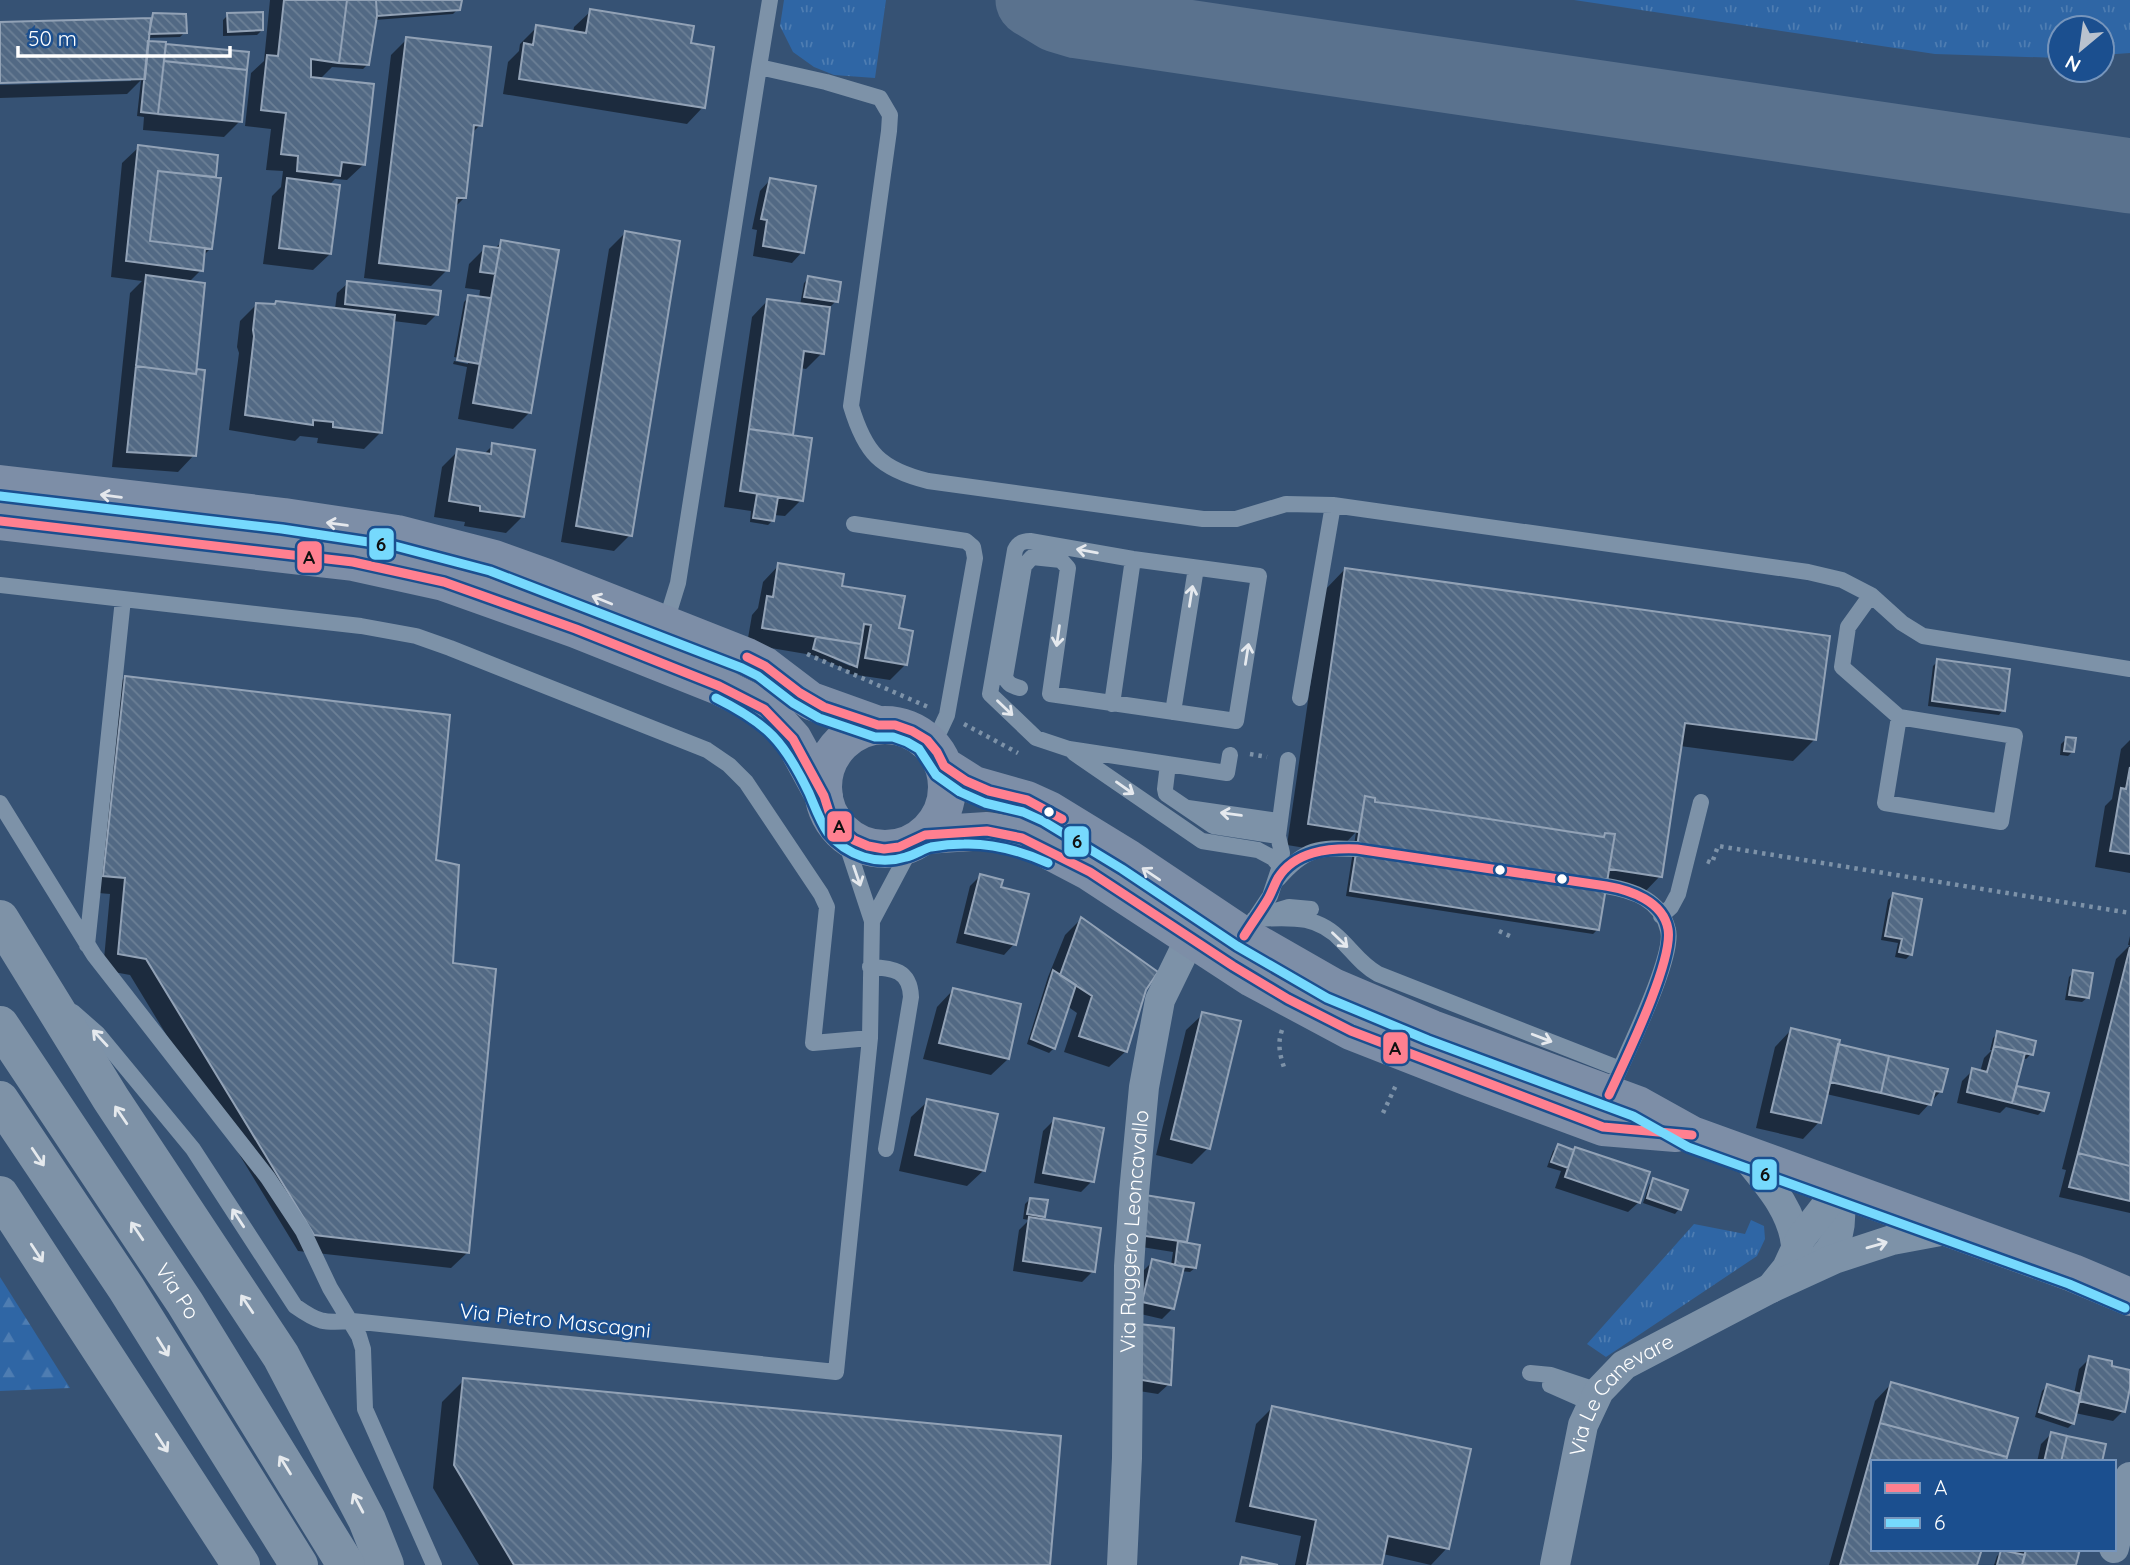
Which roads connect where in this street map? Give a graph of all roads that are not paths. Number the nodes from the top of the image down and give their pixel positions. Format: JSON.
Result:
{"nodes":[{"id":1,"x":770,"y":0,"type":"edge"},
{"id":2,"x":759,"y":67,"type":"junction"},
{"id":3,"x":0,"y":484,"type":"edge"},
{"id":4,"x":1333,"y":505,"type":"junction"},
{"id":5,"x":0,"y":521,"type":"edge"},
{"id":6,"x":854,"y":524,"type":"dead end"},
{"id":7,"x":1133,"y":559,"type":"junction"},
{"id":8,"x":1196,"y":568,"type":"junction"},
{"id":9,"x":0,"y":584,"type":"edge"},
{"id":10,"x":1871,"y":594,"type":"junction"},
{"id":11,"x":123,"y":599,"type":"junction"},
{"id":12,"x":665,"y":625,"type":"junction"},
{"id":13,"x":2130,"y":669,"type":"edge"},
{"id":14,"x":1020,"y":688,"type":"dead end"},
{"id":15,"x":1300,"y":698,"type":"dead end"},
{"id":16,"x":1112,"y":704,"type":"junction"},
{"id":17,"x":1173,"y":712,"type":"junction"},
{"id":18,"x":1899,"y":717,"type":"junction"},
{"id":19,"x":877,"y":725,"type":"junction"},
{"id":20,"x":941,"y":734,"type":"junction"},
{"id":21,"x":1069,"y":749,"type":"junction"},
{"id":22,"x":1230,"y":755,"type":"dead end"},
{"id":23,"x":1288,"y":760,"type":"dead end"},
{"id":24,"x":1168,"y":764,"type":"junction"},
{"id":25,"x":824,"y":796,"type":"junction"},
{"id":26,"x":1701,"y":802,"type":"dead end"},
{"id":27,"x":0,"y":803,"type":"edge"},
{"id":28,"x":1278,"y":828,"type":"junction"},
{"id":29,"x":842,"y":830,"type":"junction"},
{"id":30,"x":919,"y":838,"type":"junction"},
{"id":31,"x":1357,"y":849,"type":"dead end"},
{"id":32,"x":1278,"y":873,"type":"junction"},
{"id":33,"x":1606,"y":886,"type":"dead end"},
{"id":34,"x":1311,"y":909,"type":"dead end"},
{"id":35,"x":1661,"y":916,"type":"junction"},
{"id":36,"x":0,"y":919,"type":"edge"},
{"id":37,"x":872,"y":921,"type":"junction"},
{"id":38,"x":1222,"y":932,"type":"junction"},
{"id":39,"x":87,"y":945,"type":"junction"},
{"id":40,"x":870,"y":967,"type":"junction"},
{"id":41,"x":31,"y":971,"type":"junction"},
{"id":42,"x":0,"y":1024,"type":"edge"},
{"id":43,"x":870,"y":1038,"type":"junction"},
{"id":44,"x":1615,"y":1082,"type":"junction"},
{"id":45,"x":0,"y":1100,"type":"edge"},
{"id":46,"x":1692,"y":1135,"type":"junction"},
{"id":47,"x":886,"y":1149,"type":"dead end"},
{"id":48,"x":1744,"y":1154,"type":"junction"},
{"id":49,"x":1839,"y":1189,"type":"junction"},
{"id":50,"x":0,"y":1195,"type":"edge"},
{"id":51,"x":1951,"y":1229,"type":"junction"},
{"id":52,"x":1805,"y":1257,"type":"junction"},
{"id":53,"x":2130,"y":1297,"type":"edge"},
{"id":54,"x":352,"y":1321,"type":"junction"},
{"id":55,"x":2130,"y":1477,"type":"edge"},
{"id":56,"x":2116,"y":1539,"type":"edge"},
{"id":57,"x":241,"y":1565,"type":"edge"},
{"id":58,"x":299,"y":1565,"type":"edge"},
{"id":59,"x":346,"y":1565,"type":"edge"},
{"id":60,"x":385,"y":1565,"type":"edge"},
{"id":61,"x":434,"y":1565,"type":"edge"},
{"id":62,"x":1122,"y":1565,"type":"edge"},
{"id":63,"x":1555,"y":1565,"type":"edge"}],
"edges":[{"from":1,"to":2,"type":"lane"},
{"from":2,"to":4,"type":"lane"},
{"from":2,"to":12,"type":"lane"},
{"from":12,"to":3,"type":"main road","one_way":true},
{"from":4,"to":10,"type":"lane"},
{"from":4,"to":15,"type":"lane"},
{"from":5,"to":25,"type":"main road"},
{"from":6,"to":20,"type":"lane"},
{"from":7,"to":8,"type":"lane"},
{"from":7,"to":16,"type":"lane"},
{"from":7,"to":21,"type":"lane","one_way":true},
{"from":17,"to":8,"type":"lane","one_way":true},
{"from":17,"to":8,"type":"lane","one_way":true},
{"from":9,"to":11,"type":"lane"},
{"from":10,"to":13,"type":"lane"},
{"from":10,"to":18,"type":"lane"},
{"from":11,"to":39,"type":"lane"},
{"from":11,"to":43,"type":"lane"},
{"from":12,"to":19,"type":"main road"},
{"from":14,"to":16,"type":"lane","one_way":true},
{"from":16,"to":17,"type":"lane"},
{"from":18,"to":18,"type":"lane"},
{"from":19,"to":20,"type":"main road"},
{"from":19,"to":25,"type":"main road"},
{"from":20,"to":30,"type":"main road"},
{"from":38,"to":20,"type":"main road","one_way":true},
{"from":21,"to":24,"type":"lane"},
{"from":21,"to":32,"type":"lane","one_way":true},
{"from":22,"to":24,"type":"lane"},
{"from":23,"to":28,"type":"lane"},
{"from":28,"to":24,"type":"lane","one_way":true},
{"from":25,"to":29,"type":"main road"},
{"from":26,"to":35,"type":"lane"},
{"from":27,"to":39,"type":"lane"},
{"from":28,"to":32,"type":"lane"},
{"from":29,"to":30,"type":"main road"},
{"from":29,"to":37,"type":"lane","name":"Via Pietro Mascagni","one_way":true},
{"from":30,"to":37,"type":"lane","name":"Via Pietro Mascagni"},
{"from":30,"to":38,"type":"main road"},
{"from":31,"to":32,"type":"lane"},
{"from":32,"to":38,"type":"lane"},
{"from":33,"to":35,"type":"lane"},
{"from":38,"to":34,"type":"lane","one_way":true},
{"from":35,"to":44,"type":"lane"},
{"from":36,"to":41,"type":"highway"},
{"from":37,"to":40,"type":"lane","name":"Via Pietro Mascagni"},
{"from":38,"to":44,"type":"main road"},
{"from":38,"to":46,"type":"main road"},
{"from":38,"to":62,"type":"street","name":"Via Ruggero Leoncavallo"},
{"from":39,"to":54,"type":"lane"},
{"from":40,"to":43,"type":"lane","name":"Via Pietro Mascagni"},
{"from":40,"to":47,"type":"lane"},
{"from":54,"to":41,"type":"lane","name":"Via Pietro Mascagni","one_way":true},
{"from":60,"to":41,"type":"highway","one_way":true},
{"from":59,"to":42,"type":"highway","name":"Via Po","one_way":true},
{"from":43,"to":54,"type":"lane","name":"Via Pietro Mascagni"},
{"from":44,"to":46,"type":"main road"},
{"from":45,"to":58,"type":"highway","name":"Via Po","one_way":true},
{"from":46,"to":48,"type":"main road"},
{"from":48,"to":49,"type":"main road"},
{"from":48,"to":52,"type":"street"},
{"from":49,"to":51,"type":"main road"},
{"from":49,"to":52,"type":"street","name":"Via Le Canevare"},
{"from":50,"to":57,"type":"highway","one_way":true},
{"from":52,"to":51,"type":"street","name":"Via Le Canevare","one_way":true},
{"from":51,"to":53,"type":"main road"},
{"from":52,"to":63,"type":"street","name":"Via Le Canevare"},
{"from":54,"to":61,"type":"lane"},
{"from":55,"to":56,"type":"street"}]}
